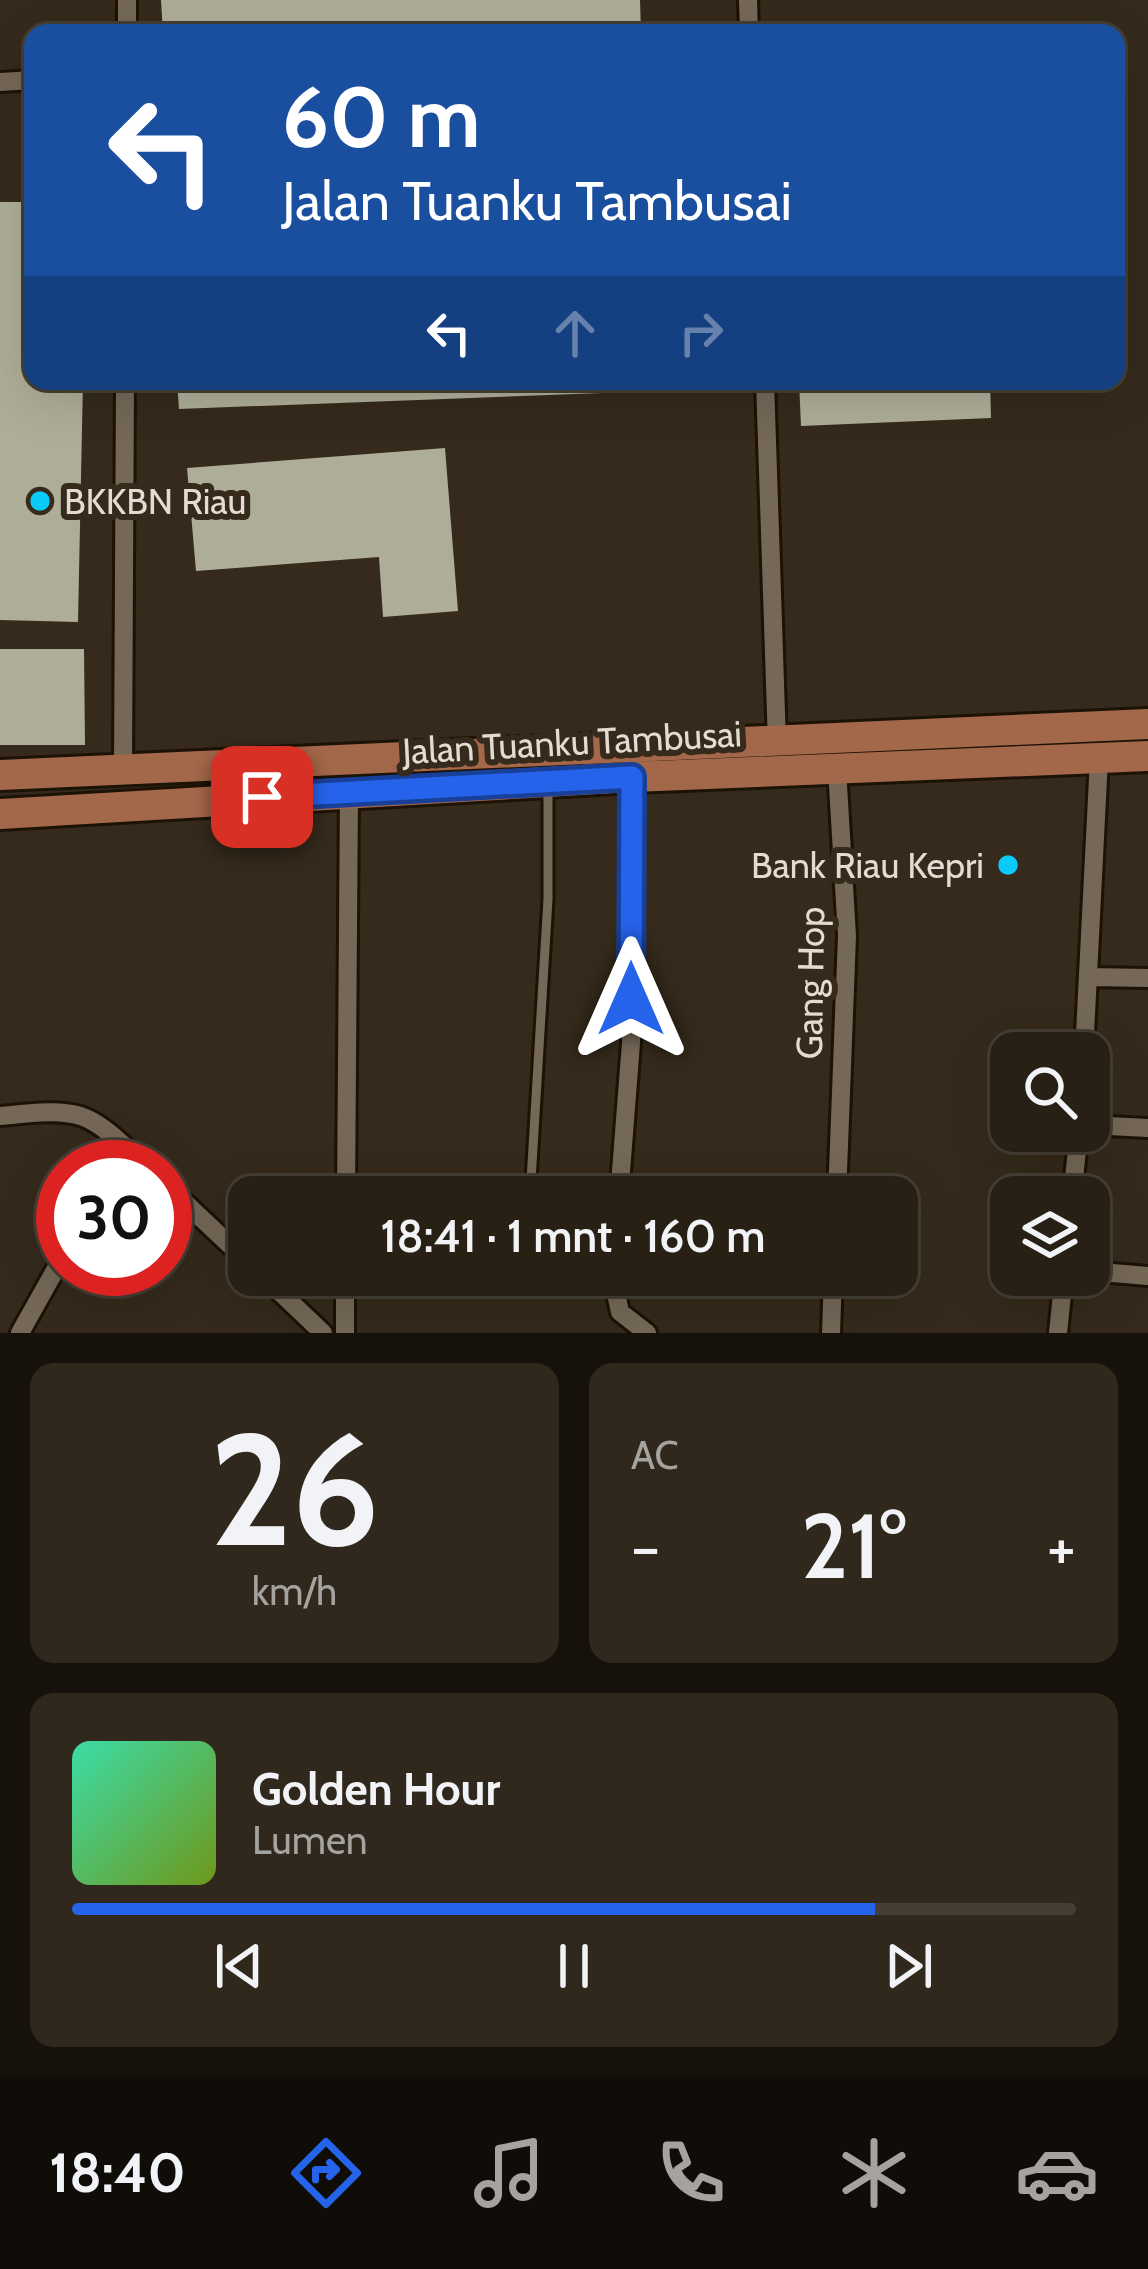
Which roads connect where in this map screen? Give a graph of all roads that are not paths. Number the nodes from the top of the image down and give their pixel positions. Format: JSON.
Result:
{"nodes":[{"id":1,"x":125,"y":390,"type":"edge"},
{"id":2,"x":765,"y":390,"type":"edge"},
{"id":3,"x":1148,"y":724,"type":"edge"},
{"id":4,"x":777,"y":744,"type":"junction"},
{"id":5,"x":1148,"y":757,"type":"edge"},
{"id":6,"x":1100,"y":759,"type":"junction"},
{"id":7,"x":837,"y":769,"type":"junction"},
{"id":8,"x":123,"y":770,"type":"junction"},
{"id":9,"x":0,"y":775,"type":"edge"},
{"id":10,"x":632,"y":777,"type":"junction"},
{"id":11,"x":548,"y":782,"type":"junction"},
{"id":12,"x":349,"y":791,"type":"junction"},
{"id":13,"x":0,"y":814,"type":"edge"},
{"id":14,"x":1089,"y":976,"type":"junction"},
{"id":15,"x":1148,"y":978,"type":"edge"},
{"id":16,"x":1085,"y":1032,"type":"edge"},
{"id":17,"x":0,"y":1116,"type":"edge"},
{"id":18,"x":1110,"y":1126,"type":"edge"},
{"id":19,"x":1148,"y":1128,"type":"edge"},
{"id":20,"x":118,"y":1140,"type":"edge"},
{"id":21,"x":346,"y":1176,"type":"edge"},
{"id":22,"x":531,"y":1176,"type":"edge"},
{"id":23,"x":621,"y":1176,"type":"edge"},
{"id":24,"x":838,"y":1176,"type":"edge"},
{"id":25,"x":192,"y":1209,"type":"edge"},
{"id":26,"x":228,"y":1243,"type":"edge"},
{"id":27,"x":1110,"y":1273,"type":"edge"},
{"id":28,"x":1148,"y":1276,"type":"edge"},
{"id":29,"x":41,"y":1296,"type":"edge"},
{"id":30,"x":284,"y":1296,"type":"edge"},
{"id":31,"x":345,"y":1296,"type":"edge"},
{"id":32,"x":617,"y":1296,"type":"edge"},
{"id":33,"x":832,"y":1296,"type":"edge"},
{"id":34,"x":1062,"y":1296,"type":"edge"},
{"id":35,"x":20,"y":1333,"type":"edge"},
{"id":36,"x":323,"y":1333,"type":"edge"},
{"id":37,"x":345,"y":1333,"type":"edge"},
{"id":38,"x":646,"y":1333,"type":"edge"},
{"id":39,"x":831,"y":1333,"type":"edge"},
{"id":40,"x":1058,"y":1333,"type":"edge"}],
"edges":[{"from":1,"to":8,"type":"street"},
{"from":2,"to":4,"type":"street"},
{"from":3,"to":4,"type":"main road","name":"Jalan Tuanku Tambusai"},
{"from":4,"to":8,"type":"main road","name":"Jalan Tuanku Tambusai"},
{"from":5,"to":6,"type":"main road","name":"Jalan Tuanku Tambusai"},
{"from":6,"to":7,"type":"main road","name":"Jalan Tuanku Tambusai"},
{"from":6,"to":14,"type":"street"},
{"from":7,"to":10,"type":"main road","name":"Jalan Tuanku Tambusai"},
{"from":7,"to":24,"type":"street","name":"Gang Hop"},
{"from":8,"to":9,"type":"main road","name":"Jalan Tuanku Tambusai"},
{"from":10,"to":11,"type":"main road","name":"Jalan Tuanku Tambusai"},
{"from":10,"to":23,"type":"street"},
{"from":11,"to":12,"type":"main road","name":"Jalan Tuanku Tambusai"},
{"from":11,"to":22,"type":"lane"},
{"from":12,"to":13,"type":"main road","name":"Jalan Tuanku Tambusai"},
{"from":12,"to":21,"type":"street"},
{"from":14,"to":15,"type":"street"},
{"from":14,"to":16,"type":"street"},
{"from":17,"to":20,"type":"street"},
{"from":18,"to":19,"type":"street"},
{"from":25,"to":26,"type":"street"},
{"from":27,"to":28,"type":"street"},
{"from":29,"to":35,"type":"street"},
{"from":30,"to":36,"type":"street"},
{"from":31,"to":37,"type":"street"},
{"from":32,"to":38,"type":"street"},
{"from":33,"to":39,"type":"street"},
{"from":34,"to":40,"type":"street"}]}
